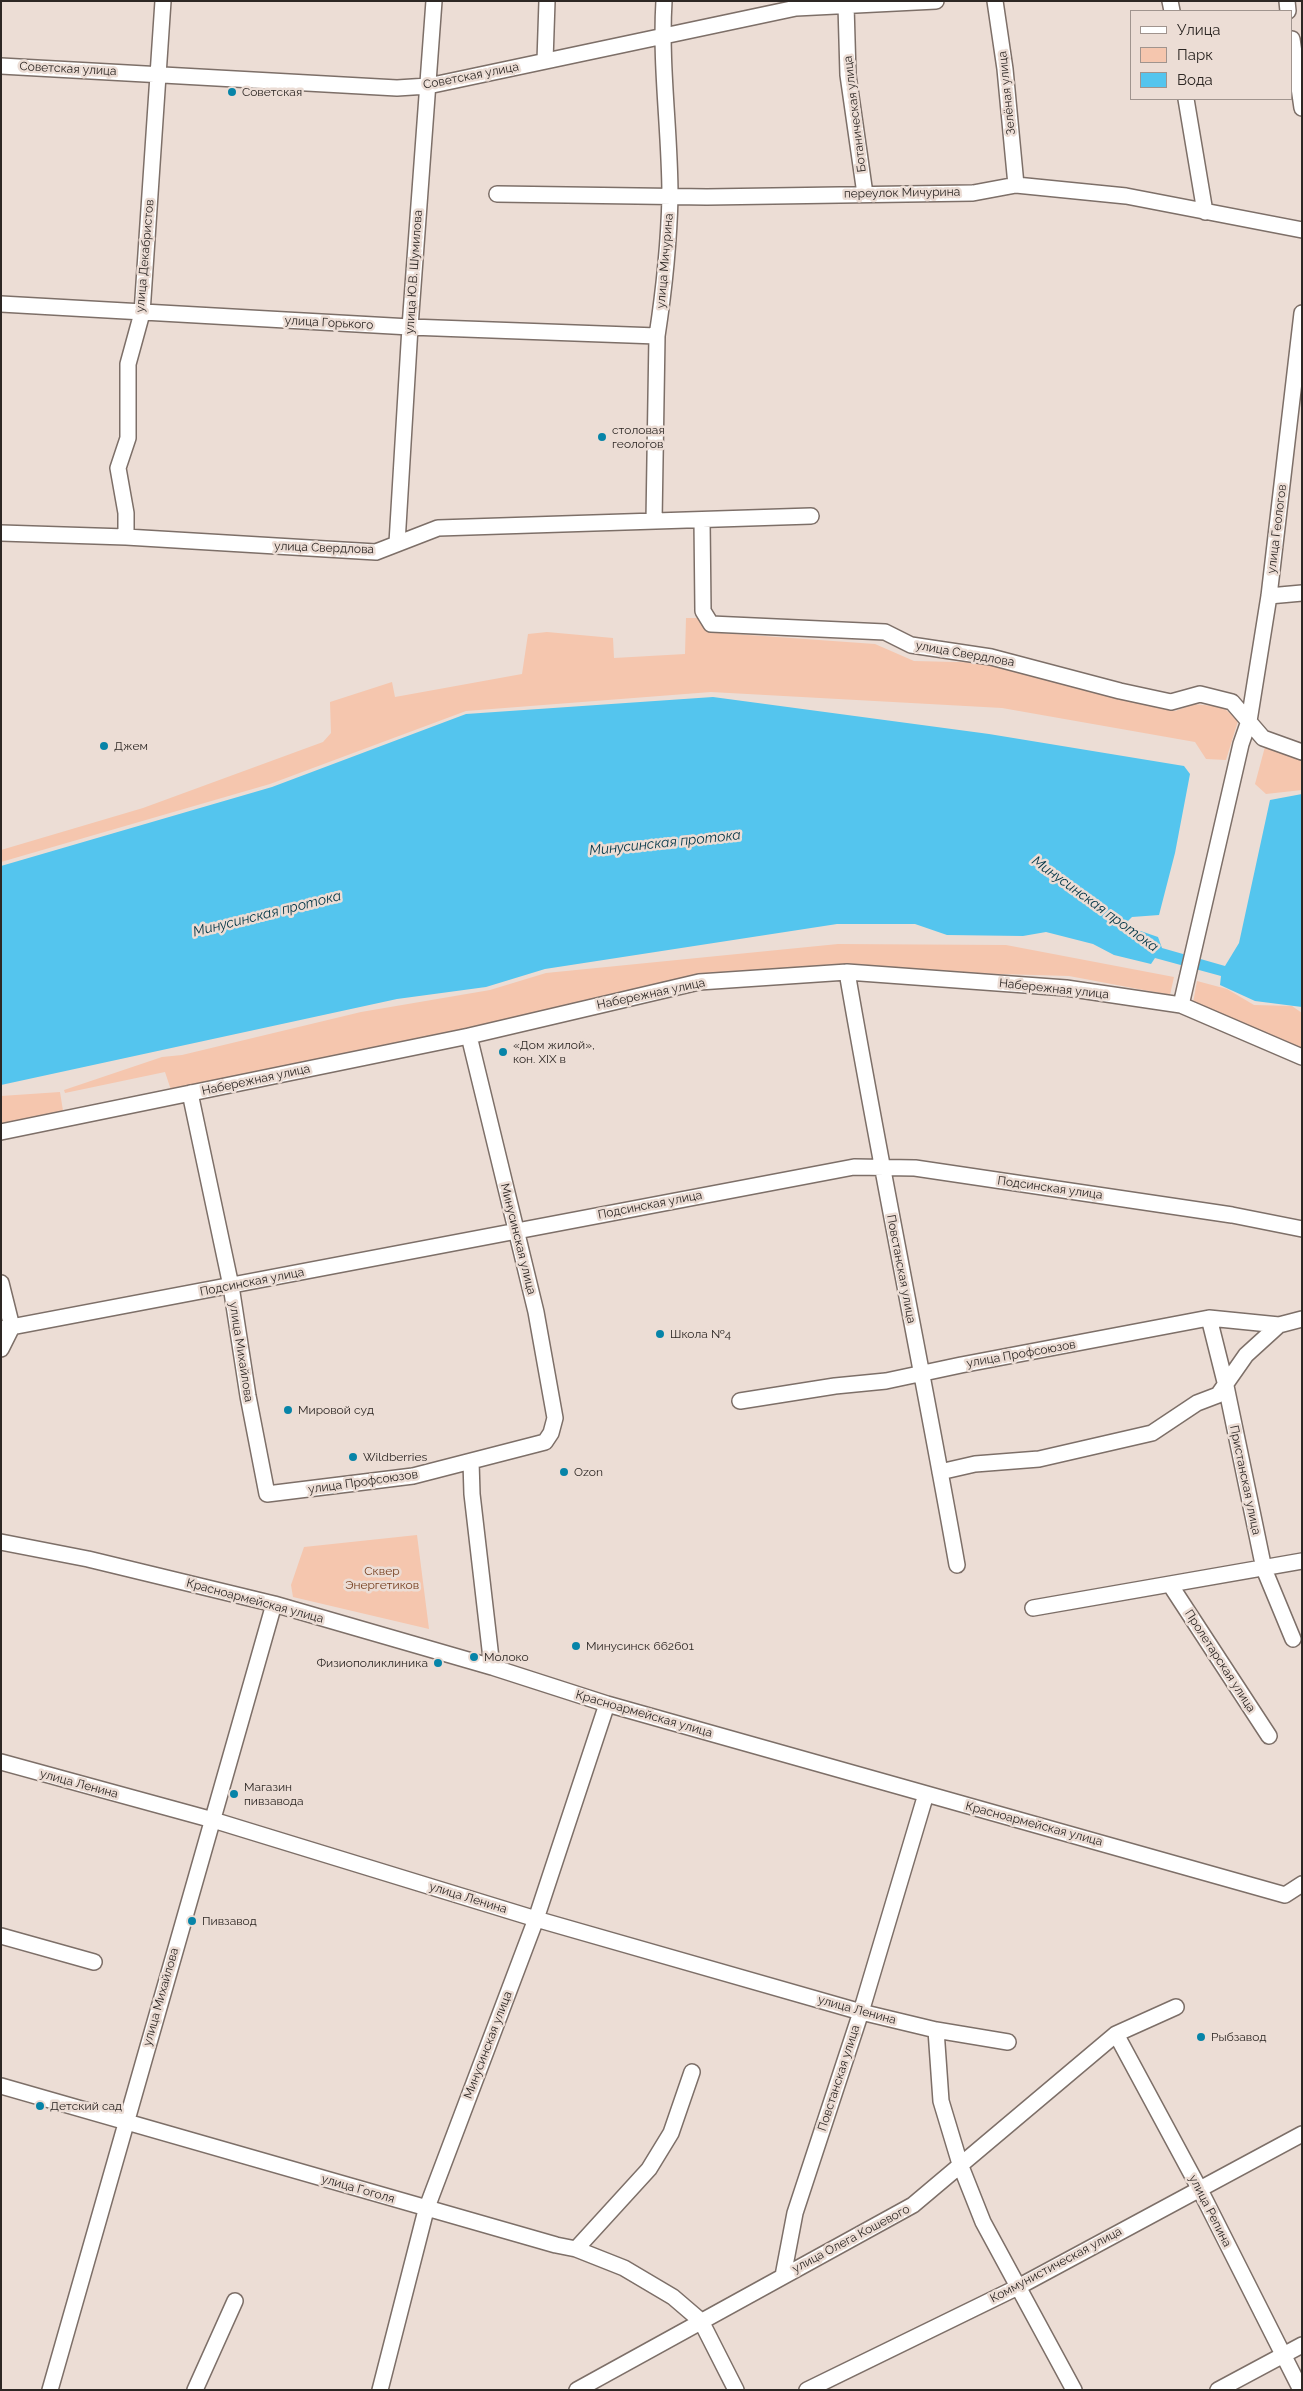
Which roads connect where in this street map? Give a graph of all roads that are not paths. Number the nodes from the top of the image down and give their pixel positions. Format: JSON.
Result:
{"nodes":[{"id":1,"x":163,"y":1,"type":"edge"},
{"id":2,"x":434,"y":1,"type":"edge"},
{"id":3,"x":547,"y":1,"type":"edge"},
{"id":4,"x":664,"y":1,"type":"edge"},
{"id":5,"x":936,"y":1,"type":"edge"},
{"id":6,"x":995,"y":1,"type":"edge"},
{"id":7,"x":796,"y":4,"type":"edge"},
{"id":8,"x":846,"y":5,"type":"junction"},
{"id":9,"x":662,"y":36,"type":"junction"},
{"id":10,"x":1293,"y":46,"type":"edge"},
{"id":11,"x":545,"y":61,"type":"junction"},
{"id":12,"x":1,"y":66,"type":"edge"},
{"id":13,"x":158,"y":74,"type":"junction"},
{"id":14,"x":428,"y":86,"type":"junction"},
{"id":15,"x":1186,"y":100,"type":"edge"},
{"id":16,"x":1302,"y":108,"type":"edge"},
{"id":17,"x":1016,"y":185,"type":"junction"},
{"id":18,"x":497,"y":194,"type":"dead end"},
{"id":19,"x":865,"y":194,"type":"junction"},
{"id":20,"x":670,"y":196,"type":"junction"},
{"id":21,"x":1205,"y":212,"type":"junction"},
{"id":22,"x":1302,"y":230,"type":"edge"},
{"id":23,"x":1,"y":304,"type":"edge"},
{"id":24,"x":142,"y":312,"type":"junction"},
{"id":25,"x":1302,"y":313,"type":"edge"},
{"id":26,"x":1301,"y":317,"type":"edge"},
{"id":27,"x":410,"y":327,"type":"junction"},
{"id":28,"x":657,"y":336,"type":"junction"},
{"id":29,"x":811,"y":516,"type":"dead end"},
{"id":30,"x":702,"y":520,"type":"junction"},
{"id":31,"x":654,"y":521,"type":"junction"},
{"id":32,"x":1,"y":533,"type":"edge"},
{"id":33,"x":126,"y":537,"type":"junction"},
{"id":34,"x":397,"y":543,"type":"junction"},
{"id":35,"x":1302,"y":593,"type":"edge"},
{"id":36,"x":1269,"y":596,"type":"junction"},
{"id":37,"x":1249,"y":721,"type":"junction"},
{"id":38,"x":1302,"y":752,"type":"edge"},
{"id":39,"x":847,"y":972,"type":"junction"},
{"id":40,"x":1181,"y":1005,"type":"junction"},
{"id":41,"x":469,"y":1036,"type":"junction"},
{"id":42,"x":1302,"y":1057,"type":"edge"},
{"id":43,"x":190,"y":1093,"type":"junction"},
{"id":44,"x":1,"y":1132,"type":"edge"},
{"id":45,"x":881,"y":1168,"type":"junction"},
{"id":46,"x":1302,"y":1228,"type":"edge"},
{"id":47,"x":517,"y":1231,"type":"junction"},
{"id":48,"x":1,"y":1283,"type":"edge"},
{"id":49,"x":231,"y":1286,"type":"junction"},
{"id":50,"x":1209,"y":1318,"type":"junction"},
{"id":51,"x":1302,"y":1319,"type":"edge"},
{"id":52,"x":1279,"y":1325,"type":"junction"},
{"id":53,"x":6,"y":1328,"type":"edge"},
{"id":54,"x":1,"y":1349,"type":"edge"},
{"id":55,"x":923,"y":1374,"type":"junction"},
{"id":56,"x":1226,"y":1386,"type":"junction"},
{"id":57,"x":740,"y":1401,"type":"dead end"},
{"id":58,"x":545,"y":1442,"type":"joint"},
{"id":59,"x":470,"y":1461,"type":"junction"},
{"id":60,"x":940,"y":1472,"type":"junction"},
{"id":61,"x":267,"y":1494,"type":"joint"},
{"id":62,"x":1,"y":1542,"type":"edge"},
{"id":63,"x":1302,"y":1562,"type":"edge"},
{"id":64,"x":957,"y":1565,"type":"dead end"},
{"id":65,"x":1264,"y":1569,"type":"junction"},
{"id":66,"x":1171,"y":1586,"type":"junction"},
{"id":67,"x":274,"y":1604,"type":"junction"},
{"id":68,"x":1033,"y":1608,"type":"dead end"},
{"id":69,"x":1293,"y":1639,"type":"dead end"},
{"id":70,"x":492,"y":1667,"type":"junction"},
{"id":71,"x":607,"y":1704,"type":"junction"},
{"id":72,"x":1269,"y":1736,"type":"dead end"},
{"id":73,"x":1,"y":1762,"type":"edge"},
{"id":74,"x":926,"y":1794,"type":"junction"},
{"id":75,"x":213,"y":1820,"type":"junction"},
{"id":76,"x":1302,"y":1884,"type":"edge"},
{"id":77,"x":536,"y":1919,"type":"junction"},
{"id":78,"x":1,"y":1936,"type":"edge"},
{"id":79,"x":94,"y":1962,"type":"dead end"},
{"id":80,"x":1176,"y":2007,"type":"dead end"},
{"id":81,"x":861,"y":2012,"type":"junction"},
{"id":82,"x":936,"y":2030,"type":"junction"},
{"id":83,"x":1116,"y":2034,"type":"junction"},
{"id":84,"x":1008,"y":2042,"type":"dead end"},
{"id":85,"x":692,"y":2072,"type":"dead end"},
{"id":86,"x":1,"y":2086,"type":"edge"},
{"id":87,"x":124,"y":2120,"type":"junction"},
{"id":88,"x":1302,"y":2134,"type":"edge"},
{"id":89,"x":960,"y":2164,"type":"junction"},
{"id":90,"x":1200,"y":2188,"type":"junction"},
{"id":91,"x":426,"y":2210,"type":"junction"},
{"id":92,"x":576,"y":2248,"type":"junction"},
{"id":93,"x":783,"y":2276,"type":"junction"},
{"id":94,"x":1018,"y":2286,"type":"junction"},
{"id":95,"x":235,"y":2301,"type":"dead end"},
{"id":96,"x":702,"y":2320,"type":"junction"},
{"id":97,"x":1302,"y":2345,"type":"edge"},
{"id":98,"x":1283,"y":2354,"type":"junction"},
{"id":99,"x":50,"y":2390,"type":"edge"},
{"id":100,"x":194,"y":2390,"type":"edge"},
{"id":101,"x":380,"y":2390,"type":"edge"},
{"id":102,"x":577,"y":2390,"type":"edge"},
{"id":103,"x":736,"y":2390,"type":"edge"},
{"id":104,"x":807,"y":2390,"type":"edge"},
{"id":105,"x":1074,"y":2390,"type":"edge"},
{"id":106,"x":1218,"y":2390,"type":"edge"},
{"id":107,"x":1301,"y":2390,"type":"edge"}],
"edges":[{"from":1,"to":13,"type":"street","name":"улица Декабристов"},
{"from":2,"to":14,"type":"street","name":"улица Ю.В. Шумилова"},
{"from":3,"to":11,"type":"street"},
{"from":4,"to":9,"type":"street","name":"улица Мичурина"},
{"from":5,"to":8,"type":"street","name":"Советская улица"},
{"from":6,"to":17,"type":"street","name":"Зелёная улица"},
{"from":7,"to":8,"type":"street","name":"Советская улица"},
{"from":7,"to":9,"type":"street","name":"Советская улица"},
{"from":8,"to":19,"type":"street","name":"Ботаническая улица"},
{"from":9,"to":11,"type":"street","name":"Советская улица"},
{"from":9,"to":20,"type":"street","name":"улица Мичурина"},
{"from":10,"to":16,"type":"street"},
{"from":11,"to":14,"type":"street","name":"Советская улица"},
{"from":12,"to":13,"type":"street","name":"Советская улица"},
{"from":13,"to":14,"type":"street","name":"Советская улица"},
{"from":13,"to":24,"type":"street","name":"улица Декабристов"},
{"from":14,"to":27,"type":"street","name":"улица Ю.В. Шумилова"},
{"from":15,"to":21,"type":"street"},
{"from":17,"to":19,"type":"street","name":"переулок Мичурина"},
{"from":17,"to":21,"type":"street","name":"переулок Мичурина"},
{"from":18,"to":20,"type":"street","name":"переулок Мичурина"},
{"from":19,"to":20,"type":"street","name":"переулок Мичурина"},
{"from":20,"to":28,"type":"street","name":"улица Мичурина"},
{"from":21,"to":22,"type":"street","name":"переулок Мичурина"},
{"from":23,"to":24,"type":"street","name":"улица Горького"},
{"from":24,"to":27,"type":"street","name":"улица Горького"},
{"from":24,"to":33,"type":"street","name":"улица Декабристов"},
{"from":25,"to":26,"type":"street","name":"улица Геологов"},
{"from":26,"to":36,"type":"street","name":"улица Геологов"},
{"from":27,"to":28,"type":"street","name":"улица Горького"},
{"from":27,"to":34,"type":"street","name":"улица Ю.В. Шумилова"},
{"from":28,"to":31,"type":"street","name":"улица Мичурина"},
{"from":29,"to":30,"type":"street","name":"улица Свердлова"},
{"from":30,"to":31,"type":"street","name":"улица Свердлова"},
{"from":30,"to":37,"type":"street","name":"улица Свердлова"},
{"from":31,"to":34,"type":"street","name":"улица Свердлова"},
{"from":32,"to":33,"type":"street","name":"улица Свердлова"},
{"from":33,"to":34,"type":"street","name":"улица Свердлова"},
{"from":35,"to":36,"type":"street"},
{"from":36,"to":37,"type":"street","name":"улица Геологов"},
{"from":37,"to":38,"type":"street","name":"улица Свердлова"},
{"from":37,"to":40,"type":"street","name":"улица Геологов"},
{"from":39,"to":40,"type":"street","name":"Набережная улица"},
{"from":39,"to":41,"type":"street","name":"Набережная улица"},
{"from":39,"to":45,"type":"street","name":"Повстанская улица"},
{"from":40,"to":42,"type":"street","name":"Набережная улица"},
{"from":41,"to":43,"type":"street","name":"Набережная улица"},
{"from":41,"to":47,"type":"street","name":"Минусинская улица"},
{"from":43,"to":44,"type":"street","name":"Набережная улица"},
{"from":43,"to":49,"type":"street","name":"улица Михайлова"},
{"from":45,"to":46,"type":"street","name":"Подсинская улица"},
{"from":45,"to":47,"type":"street","name":"Подсинская улица"},
{"from":45,"to":55,"type":"street","name":"Повстанская улица"},
{"from":47,"to":49,"type":"street","name":"Подсинская улица"},
{"from":47,"to":58,"type":"street","name":"Минусинская улица"},
{"from":48,"to":53,"type":"street"},
{"from":49,"to":53,"type":"street","name":"Подсинская улица"},
{"from":49,"to":61,"type":"street","name":"улица Михайлова"},
{"from":50,"to":52,"type":"street","name":"улица Профсоюзов"},
{"from":50,"to":55,"type":"street","name":"улица Профсоюзов"},
{"from":50,"to":56,"type":"street","name":"Пристанская улица"},
{"from":51,"to":52,"type":"street","name":"улица Профсоюзов"},
{"from":52,"to":56,"type":"street"},
{"from":53,"to":54,"type":"street"},
{"from":55,"to":57,"type":"street","name":"улица Профсоюзов"},
{"from":55,"to":60,"type":"street","name":"Повстанская улица"},
{"from":56,"to":60,"type":"street"},
{"from":56,"to":65,"type":"street","name":"Пристанская улица"},
{"from":58,"to":59,"type":"street","name":"улица Профсоюзов"},
{"from":59,"to":61,"type":"street","name":"улица Профсоюзов"},
{"from":59,"to":70,"type":"street"},
{"from":60,"to":64,"type":"street","name":"Повстанская улица"},
{"from":62,"to":67,"type":"street","name":"Красноармейская улица"},
{"from":63,"to":65,"type":"street"},
{"from":65,"to":66,"type":"street"},
{"from":65,"to":69,"type":"street","name":"Пристанская улица"},
{"from":66,"to":68,"type":"street"},
{"from":66,"to":72,"type":"street","name":"Пролетарская улица"},
{"from":67,"to":70,"type":"street","name":"Красноармейская улица"},
{"from":67,"to":75,"type":"street","name":"улица Михайлова"},
{"from":70,"to":71,"type":"street","name":"Красноармейская улица"},
{"from":71,"to":74,"type":"street","name":"Красноармейская улица"},
{"from":71,"to":77,"type":"street","name":"Минусинская улица"},
{"from":73,"to":75,"type":"street","name":"улица Ленина"},
{"from":74,"to":76,"type":"street","name":"Красноармейская улица"},
{"from":74,"to":81,"type":"street","name":"Повстанская улица"},
{"from":75,"to":77,"type":"street","name":"улица Ленина"},
{"from":75,"to":87,"type":"street","name":"улица Михайлова"},
{"from":77,"to":81,"type":"street","name":"улица Ленина"},
{"from":77,"to":91,"type":"street","name":"Минусинская улица"},
{"from":78,"to":79,"type":"street"},
{"from":80,"to":83,"type":"street","name":"улица Олега Кошевого"},
{"from":81,"to":82,"type":"street","name":"улица Ленина"},
{"from":81,"to":93,"type":"street","name":"Повстанская улица"},
{"from":82,"to":84,"type":"street","name":"улица Ленина"},
{"from":82,"to":89,"type":"street"},
{"from":83,"to":89,"type":"street","name":"улица Олега Кошевого"},
{"from":83,"to":90,"type":"street","name":"улица Репина"},
{"from":85,"to":92,"type":"street"},
{"from":86,"to":87,"type":"street","name":"улица Гоголя"},
{"from":87,"to":91,"type":"street","name":"улица Гоголя"},
{"from":87,"to":99,"type":"street","name":"улица Михайлова"},
{"from":88,"to":90,"type":"street","name":"Коммунистическая улица"},
{"from":89,"to":93,"type":"street","name":"улица Олега Кошевого"},
{"from":89,"to":94,"type":"street"},
{"from":90,"to":94,"type":"street","name":"Коммунистическая улица"},
{"from":90,"to":98,"type":"street","name":"улица Репина"},
{"from":91,"to":92,"type":"street","name":"улица Гоголя"},
{"from":91,"to":101,"type":"street","name":"Минусинская улица"},
{"from":92,"to":96,"type":"street","name":"улица Гоголя"},
{"from":93,"to":96,"type":"street","name":"улица Олега Кошевого"},
{"from":94,"to":104,"type":"street","name":"Коммунистическая улица"},
{"from":94,"to":105,"type":"street"},
{"from":95,"to":100,"type":"street"},
{"from":96,"to":102,"type":"street","name":"улица Олега Кошевого"},
{"from":96,"to":103,"type":"street"},
{"from":97,"to":98,"type":"street"},
{"from":98,"to":106,"type":"street"},
{"from":98,"to":107,"type":"street","name":"улица Репина"}]}
